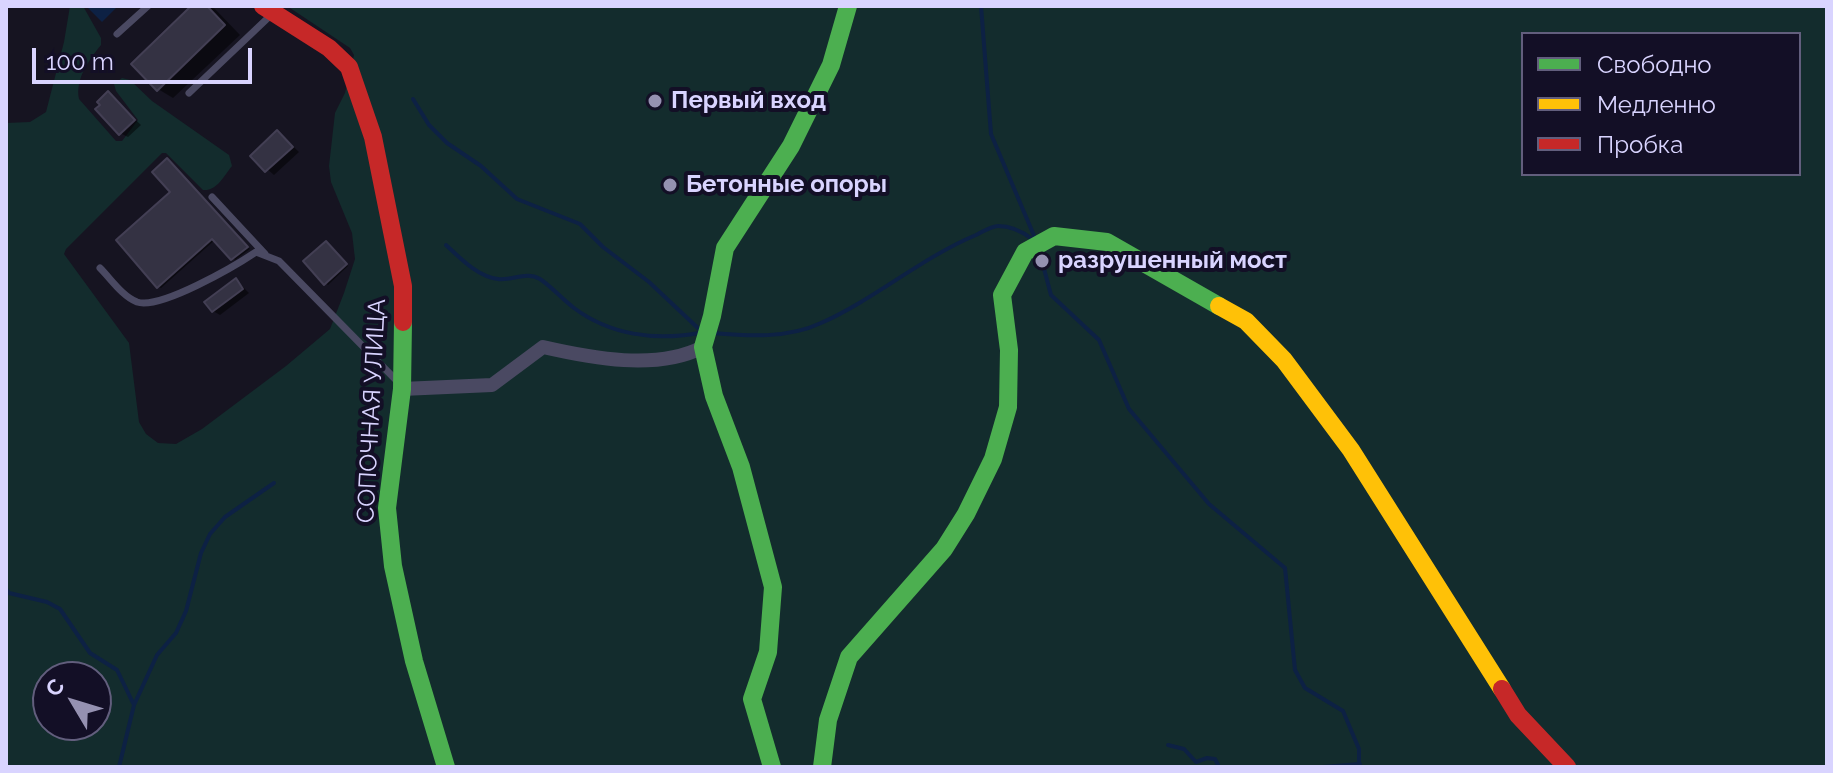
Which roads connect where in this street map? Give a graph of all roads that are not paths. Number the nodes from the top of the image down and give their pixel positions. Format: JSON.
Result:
{"nodes":[{"id":1,"x":148,"y":6,"type":"edge"},
{"id":2,"x":848,"y":6,"type":"edge"},
{"id":3,"x":268,"y":9,"type":"edge"},
{"id":4,"x":117,"y":34,"type":"dead end"},
{"id":5,"x":189,"y":93,"type":"dead end"},
{"id":6,"x":212,"y":197,"type":"dead end"},
{"id":7,"x":267,"y":256,"type":"junction"},
{"id":8,"x":100,"y":268,"type":"dead end"},
{"id":9,"x":703,"y":347,"type":"junction"},
{"id":10,"x":402,"y":388,"type":"junction"},
{"id":11,"x":446,"y":767,"type":"edge"},
{"id":12,"x":772,"y":767,"type":"edge"},
{"id":13,"x":822,"y":767,"type":"edge"},
{"id":14,"x":1567,"y":767,"type":"edge"}],
"edges":[{"from":1,"to":4,"type":"lane"},
{"from":2,"to":9,"type":"street"},
{"from":3,"to":5,"type":"lane"},
{"from":3,"to":10,"type":"street","name":"СОПОЧНАЯ УЛИЦА"},
{"from":6,"to":7,"type":"lane"},
{"from":7,"to":8,"type":"lane"},
{"from":7,"to":10,"type":"lane"},
{"from":9,"to":10,"type":"street"},
{"from":9,"to":12,"type":"street"},
{"from":10,"to":11,"type":"street","name":"СОПОЧНАЯ УЛИЦА"},
{"from":13,"to":14,"type":"street"}]}
